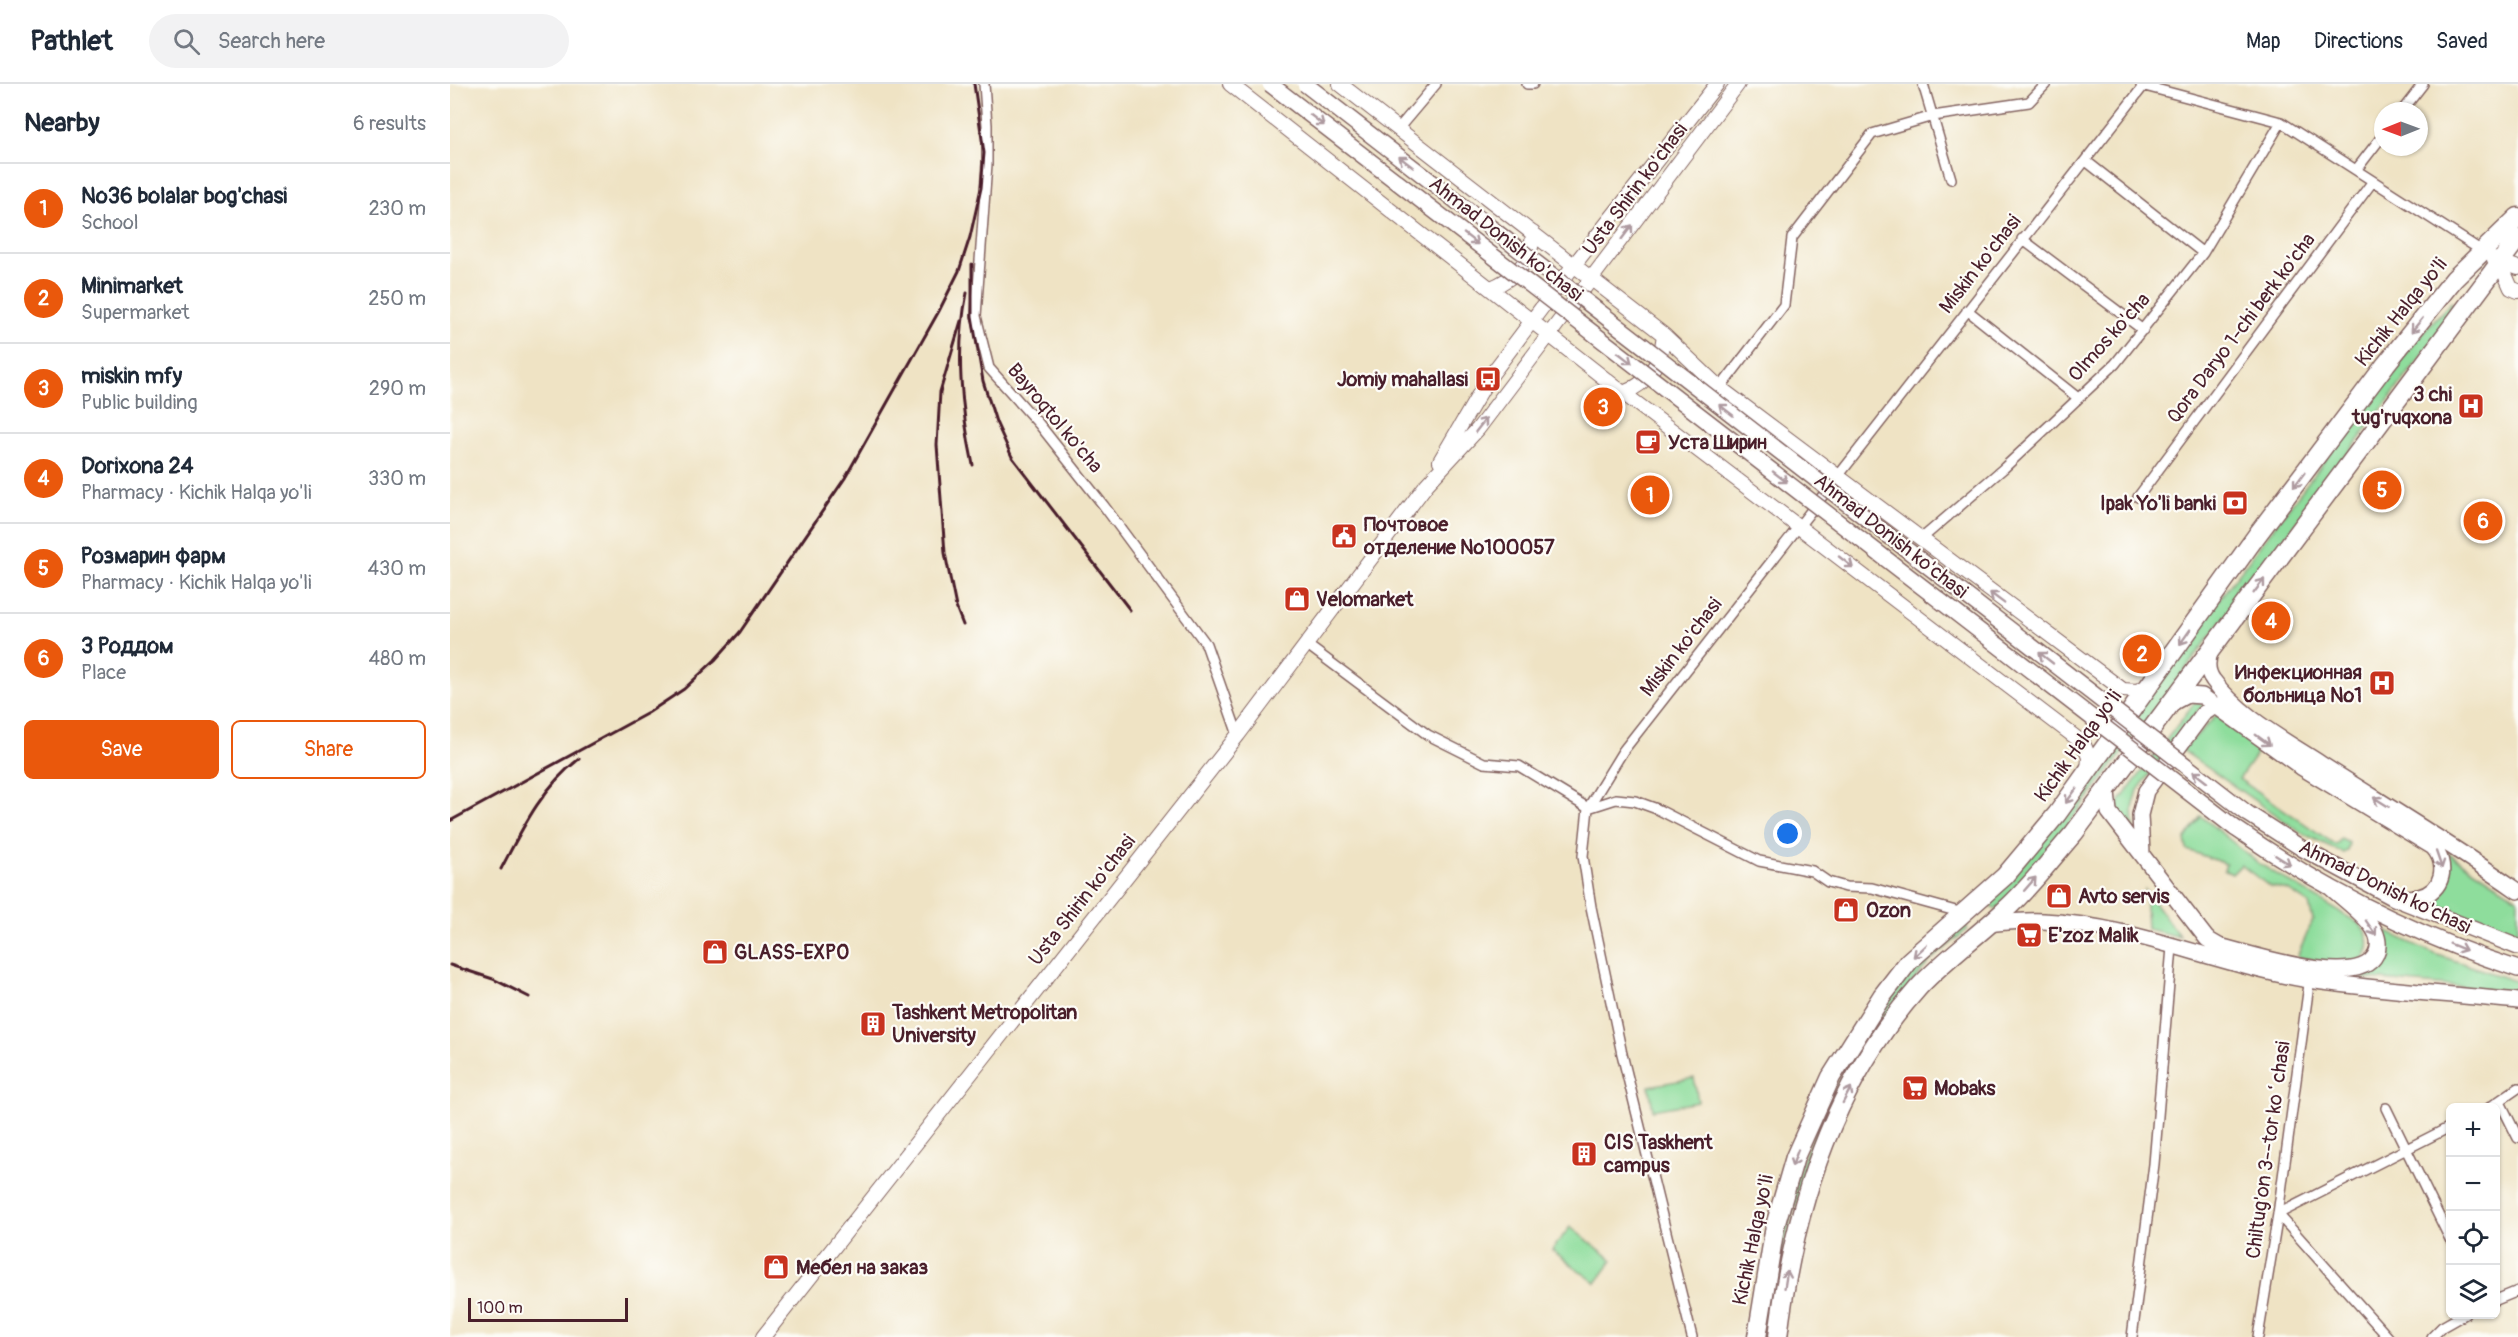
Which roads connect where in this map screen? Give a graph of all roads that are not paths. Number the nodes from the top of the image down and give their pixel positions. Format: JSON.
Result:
{"nodes":[{"id":1,"x":984,"y":84,"type":"edge"},
{"id":2,"x":1230,"y":84,"type":"edge"},
{"id":3,"x":1270,"y":84,"type":"edge"},
{"id":4,"x":1305,"y":84,"type":"edge"},
{"id":5,"x":1340,"y":84,"type":"edge"},
{"id":6,"x":1436,"y":84,"type":"edge"},
{"id":7,"x":1527,"y":84,"type":"edge"},
{"id":8,"x":1533,"y":84,"type":"edge"},
{"id":9,"x":1717,"y":84,"type":"edge"},
{"id":10,"x":1738,"y":84,"type":"edge"},
{"id":11,"x":1923,"y":84,"type":"edge"},
{"id":12,"x":2046,"y":84,"type":"edge"},
{"id":13,"x":2423,"y":84,"type":"edge"},
{"id":14,"x":2142,"y":85,"type":"edge"},
{"id":15,"x":2409,"y":102,"type":"edge"},
{"id":16,"x":1933,"y":116,"type":"junction"},
{"id":17,"x":2281,"y":122,"type":"junction"},
{"id":18,"x":1398,"y":129,"type":"junction"},
{"id":19,"x":2374,"y":147,"type":"edge"},
{"id":20,"x":2086,"y":161,"type":"junction"},
{"id":21,"x":2356,"y":170,"type":"junction"},
{"id":22,"x":1951,"y":179,"type":"dead end"},
{"id":23,"x":2373,"y":181,"type":"junction"},
{"id":24,"x":2518,"y":217,"type":"edge"},
{"id":25,"x":1533,"y":233,"type":"junction"},
{"id":26,"x":2518,"y":238,"type":"edge"},
{"id":27,"x":2022,"y":239,"type":"junction"},
{"id":28,"x":2482,"y":251,"type":"junction"},
{"id":29,"x":2203,"y":253,"type":"junction"},
{"id":30,"x":2500,"y":263,"type":"junction"},
{"id":31,"x":1574,"y":265,"type":"junction"},
{"id":32,"x":2518,"y":268,"type":"edge"},
{"id":33,"x":1592,"y":279,"type":"junction"},
{"id":34,"x":1491,"y":288,"type":"junction"},
{"id":35,"x":2515,"y":290,"type":"edge"},
{"id":36,"x":1967,"y":310,"type":"junction"},
{"id":37,"x":1533,"y":320,"type":"junction"},
{"id":38,"x":2143,"y":330,"type":"junction"},
{"id":39,"x":1550,"y":333,"type":"junction"},
{"id":40,"x":1664,"y":335,"type":"junction"},
{"id":41,"x":1720,"y":388,"type":"junction"},
{"id":42,"x":1623,"y":393,"type":"junction"},
{"id":43,"x":2078,"y":398,"type":"junction"},
{"id":44,"x":1837,"y":477,"type":"junction"},
{"id":45,"x":1427,"y":484,"type":"junction"},
{"id":46,"x":2138,"y":497,"type":"dead end"},
{"id":47,"x":1799,"y":526,"type":"junction"},
{"id":48,"x":1920,"y":540,"type":"junction"},
{"id":49,"x":1306,"y":644,"type":"junction"},
{"id":50,"x":2211,"y":650,"type":"junction"},
{"id":51,"x":2150,"y":685,"type":"junction"},
{"id":52,"x":2172,"y":703,"type":"junction"},
{"id":53,"x":2216,"y":705,"type":"junction"},
{"id":54,"x":2241,"y":709,"type":"junction"},
{"id":55,"x":1238,"y":735,"type":"junction"},
{"id":56,"x":2087,"y":773,"type":"junction"},
{"id":57,"x":2108,"y":790,"type":"junction"},
{"id":58,"x":1588,"y":808,"type":"junction"},
{"id":59,"x":2142,"y":855,"type":"junction"},
{"id":60,"x":2330,"y":887,"type":"junction"},
{"id":61,"x":2518,"y":891,"type":"edge"},
{"id":62,"x":2394,"y":898,"type":"junction"},
{"id":63,"x":1969,"y":910,"type":"junction"},
{"id":64,"x":1988,"y":924,"type":"junction"},
{"id":65,"x":2172,"y":947,"type":"junction"},
{"id":66,"x":2518,"y":947,"type":"edge"},
{"id":67,"x":2227,"y":962,"type":"junction"},
{"id":68,"x":2518,"y":969,"type":"edge"},
{"id":69,"x":2310,"y":974,"type":"junction"},
{"id":70,"x":2518,"y":1001,"type":"edge"},
{"id":71,"x":2518,"y":1088,"type":"edge"},
{"id":72,"x":2500,"y":1102,"type":"joint"},
{"id":73,"x":2386,"y":1108,"type":"dead end"},
{"id":74,"x":2446,"y":1130,"type":"edge"},
{"id":75,"x":2518,"y":1138,"type":"edge"},
{"id":76,"x":2407,"y":1150,"type":"junction"},
{"id":77,"x":2278,"y":1214,"type":"junction"},
{"id":78,"x":2446,"y":1229,"type":"edge"},
{"id":79,"x":2518,"y":1291,"type":"edge"},
{"id":80,"x":2500,"y":1298,"type":"edge"},
{"id":81,"x":2456,"y":1319,"type":"edge"},
{"id":82,"x":763,"y":1337,"type":"edge"},
{"id":83,"x":1692,"y":1337,"type":"edge"},
{"id":84,"x":1757,"y":1337,"type":"edge"},
{"id":85,"x":1778,"y":1337,"type":"edge"},
{"id":86,"x":2132,"y":1337,"type":"edge"},
{"id":87,"x":2259,"y":1337,"type":"edge"},
{"id":88,"x":2388,"y":1337,"type":"edge"},
{"id":89,"x":2432,"y":1337,"type":"edge"}],
"edges":[{"from":1,"to":55,"type":"street","name":"Bayroqtol ko'cha"},
{"from":2,"to":34,"type":"street"},
{"from":3,"to":60,"type":"main road","name":"Ahmad Donish ko'chasi","one_way":true,"bridge":true},
{"from":62,"to":4,"type":"main road","name":"Ahmad Donish ko'chasi","one_way":true,"bridge":true},
{"from":5,"to":18,"type":"street","name":"Ahmad Donish ko'chasi"},
{"from":6,"to":18,"type":"street"},
{"from":7,"to":8,"type":"street"},
{"from":9,"to":31,"type":"street","name":"Usta Shirin ko'chasi"},
{"from":33,"to":10,"type":"street","name":"Usta Shirin ko'chasi","one_way":true},
{"from":11,"to":16,"type":"street"},
{"from":12,"to":16,"type":"street"},
{"from":13,"to":15,"type":"street"},
{"from":14,"to":17,"type":"street"},
{"from":14,"to":20,"type":"street","name":"Miskin ko'chasi"},
{"from":16,"to":22,"type":"street"},
{"from":16,"to":41,"type":"street"},
{"from":17,"to":21,"type":"street"},
{"from":17,"to":29,"type":"street","name":"Olmos ko'cha"},
{"from":18,"to":25,"type":"street","name":"Ahmad Donish ko'chasi"},
{"from":19,"to":21,"type":"street"},
{"from":20,"to":27,"type":"street","name":"Miskin ko'chasi"},
{"from":20,"to":29,"type":"street"},
{"from":21,"to":23,"type":"street"},
{"from":23,"to":28,"type":"street"},
{"from":23,"to":46,"type":"street","name":"Qora Daryo 1-chi berk ko'cha"},
{"from":24,"to":28,"type":"highway","name":"Kichik Halqa yo'li"},
{"from":25,"to":31,"type":"street","name":"Ahmad Donish ko'chasi"},
{"from":25,"to":34,"type":"street"},
{"from":26,"to":30,"type":"highway","name":"Kichik Halqa yo'li"},
{"from":27,"to":36,"type":"street","name":"Miskin ko'chasi"},
{"from":27,"to":38,"type":"street"},
{"from":28,"to":30,"type":"street"},
{"from":28,"to":51,"type":"highway","name":"Kichik Halqa yo'li","one_way":true},
{"from":29,"to":38,"type":"street","name":"Olmos ko'cha"},
{"from":30,"to":32,"type":"street"},
{"from":30,"to":35,"type":"street"},
{"from":50,"to":30,"type":"highway","name":"Kichik Halqa yo'li","one_way":true},
{"from":31,"to":33,"type":"street","name":"Ahmad Donish ko'chasi"},
{"from":31,"to":37,"type":"street","name":"Usta Shirin ko'chasi"},
{"from":33,"to":39,"type":"street","name":"Usta Shirin ko'chasi"},
{"from":33,"to":40,"type":"street","name":"Ahmad Donish ko'chasi"},
{"from":34,"to":37,"type":"street"},
{"from":36,"to":43,"type":"street"},
{"from":36,"to":44,"type":"street","name":"Miskin ko'chasi"},
{"from":37,"to":39,"type":"street"},
{"from":37,"to":45,"type":"street","name":"Usta Shirin ko'chasi"},
{"from":38,"to":43,"type":"street","name":"Olmos ko'cha"},
{"from":39,"to":42,"type":"street"},
{"from":45,"to":39,"type":"street","name":"Usta Shirin ko'chasi","one_way":true},
{"from":40,"to":41,"type":"street","name":"Ahmad Donish ko'chasi"},
{"from":40,"to":42,"type":"street"},
{"from":41,"to":44,"type":"street","name":"Ahmad Donish ko'chasi"},
{"from":42,"to":47,"type":"street"},
{"from":43,"to":48,"type":"street","name":"Olmos ko'cha"},
{"from":44,"to":47,"type":"street","name":"Miskin ko'chasi"},
{"from":44,"to":48,"type":"street","name":"Ahmad Donish ko'chasi"},
{"from":45,"to":49,"type":"street","name":"Usta Shirin ko'chasi"},
{"from":47,"to":56,"type":"street","one_way":true},
{"from":47,"to":58,"type":"street","name":"Miskin ko'chasi"},
{"from":51,"to":48,"type":"street","name":"Ahmad Donish ko'chasi","one_way":true},
{"from":49,"to":55,"type":"street","name":"Usta Shirin ko'chasi"},
{"from":49,"to":58,"type":"street"},
{"from":50,"to":52,"type":"highway","name":"Kichik Halqa yo'li"},
{"from":50,"to":54,"type":"main road"},
{"from":51,"to":56,"type":"highway","name":"Kichik Halqa yo'li"},
{"from":52,"to":53,"type":"main road"},
{"from":52,"to":57,"type":"highway","name":"Kichik Halqa yo'li"},
{"from":53,"to":54,"type":"main road"},
{"from":53,"to":59,"type":"main road"},
{"from":53,"to":62,"type":"main road","one_way":true},
{"from":61,"to":54,"type":"main road","one_way":true},
{"from":55,"to":82,"type":"street","name":"Usta Shirin ko'chasi"},
{"from":56,"to":63,"type":"highway","name":"Kichik Halqa yo'li","one_way":true},
{"from":57,"to":59,"type":"main road"},
{"from":64,"to":57,"type":"highway","name":"Kichik Halqa yo'li","one_way":true},
{"from":58,"to":63,"type":"street"},
{"from":58,"to":83,"type":"street","name":"Miskin ko'chasi"},
{"from":59,"to":67,"type":"main road"},
{"from":59,"to":69,"type":"main road"},
{"from":60,"to":68,"type":"main road","name":"Ahmad Donish ko'chasi","one_way":true},
{"from":60,"to":69,"type":"main road","one_way":true},
{"from":62,"to":66,"type":"main road","name":"Ahmad Donish ko'chasi"},
{"from":63,"to":64,"type":"highway"},
{"from":63,"to":84,"type":"highway","name":"Kichik Halqa yo'li","one_way":true},
{"from":64,"to":65,"type":"main road"},
{"from":85,"to":64,"type":"highway","name":"Kichik Halqa yo'li","one_way":true},
{"from":65,"to":67,"type":"main road"},
{"from":65,"to":86,"type":"street"},
{"from":67,"to":69,"type":"main road"},
{"from":69,"to":70,"type":"main road"},
{"from":69,"to":77,"type":"street","name":"Chiltug'on 3--tor koʻchasi"},
{"from":71,"to":72,"type":"street"},
{"from":72,"to":75,"type":"street"},
{"from":73,"to":76,"type":"street"},
{"from":74,"to":76,"type":"street"},
{"from":76,"to":77,"type":"street"},
{"from":76,"to":78,"type":"street"},
{"from":77,"to":87,"type":"street","name":"Chiltug'on 3--tor koʻchasi"},
{"from":77,"to":88,"type":"street"},
{"from":79,"to":80,"type":"street"},
{"from":81,"to":89,"type":"street"}]}
